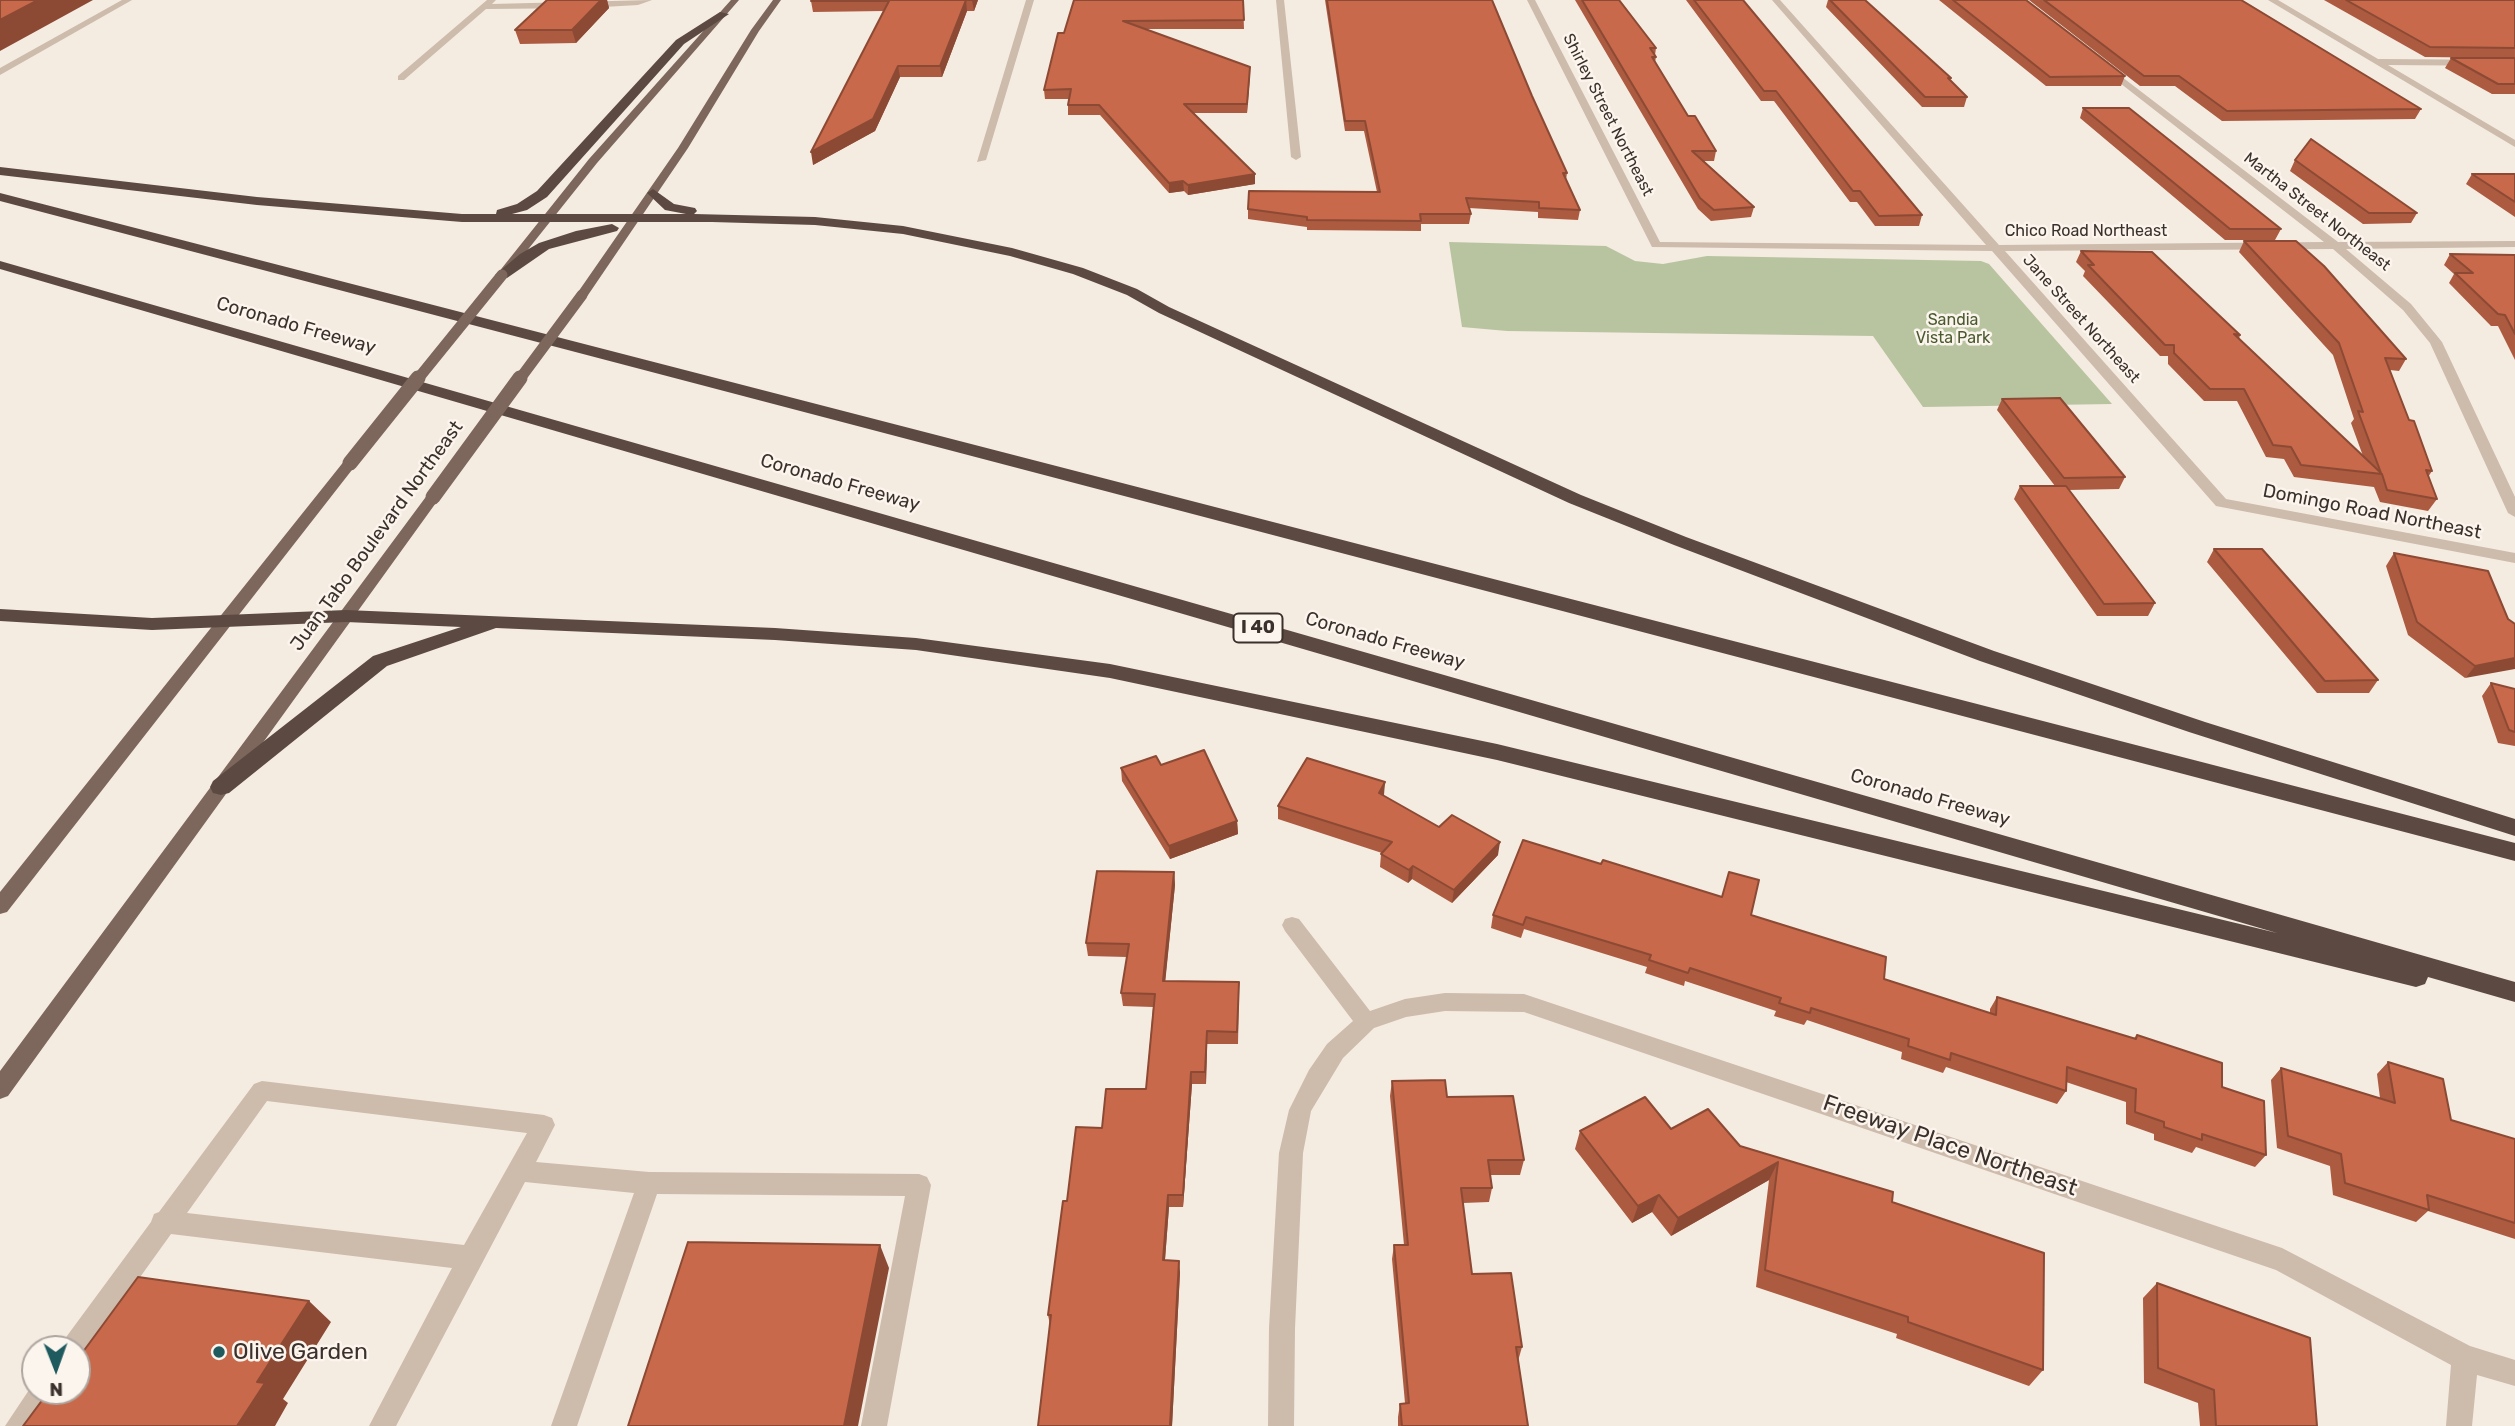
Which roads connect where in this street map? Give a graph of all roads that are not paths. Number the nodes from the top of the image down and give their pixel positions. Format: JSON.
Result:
{"nodes":[{"id":1,"x":128,"y":0,"type":"edge"},
{"id":2,"x":492,"y":0,"type":"edge"},
{"id":3,"x":648,"y":0,"type":"edge"},
{"id":4,"x":735,"y":0,"type":"edge"},
{"id":5,"x":777,"y":0,"type":"edge"},
{"id":6,"x":1030,"y":0,"type":"edge"},
{"id":7,"x":1280,"y":0,"type":"edge"},
{"id":8,"x":1531,"y":0,"type":"edge"},
{"id":9,"x":1776,"y":0,"type":"edge"},
{"id":10,"x":2272,"y":0,"type":"edge"},
{"id":11,"x":586,"y":3,"type":"edge"},
{"id":12,"x":484,"y":7,"type":"junction"},
{"id":13,"x":724,"y":14,"type":"junction"},
{"id":14,"x":2095,"y":58,"type":"edge"},
{"id":15,"x":2375,"y":61,"type":"junction"},
{"id":16,"x":2515,"y":63,"type":"edge"},
{"id":17,"x":0,"y":72,"type":"edge"},
{"id":18,"x":401,"y":78,"type":"dead end"},
{"id":19,"x":2515,"y":144,"type":"edge"},
{"id":20,"x":1296,"y":157,"type":"dead end"},
{"id":21,"x":982,"y":160,"type":"dead end"},
{"id":22,"x":0,"y":171,"type":"edge"},
{"id":23,"x":653,"y":193,"type":"junction"},
{"id":24,"x":0,"y":197,"type":"edge"},
{"id":25,"x":462,"y":218,"type":"junction"},
{"id":26,"x":547,"y":218,"type":"junction"},
{"id":27,"x":631,"y":222,"type":"junction"},
{"id":28,"x":2515,"y":244,"type":"edge"},
{"id":29,"x":1657,"y":245,"type":"joint"},
{"id":30,"x":2335,"y":245,"type":"junction"},
{"id":31,"x":1994,"y":248,"type":"junction"},
{"id":32,"x":0,"y":265,"type":"edge"},
{"id":33,"x":1061,"y":266,"type":"junction"},
{"id":34,"x":502,"y":275,"type":"junction"},
{"id":35,"x":2221,"y":503,"type":"joint"},
{"id":36,"x":2515,"y":513,"type":"edge"},
{"id":37,"x":2515,"y":558,"type":"edge"},
{"id":38,"x":0,"y":615,"type":"edge"},
{"id":39,"x":346,"y":617,"type":"junction"},
{"id":40,"x":223,"y":620,"type":"junction"},
{"id":41,"x":502,"y":621,"type":"junction"},
{"id":42,"x":221,"y":787,"type":"junction"},
{"id":43,"x":2515,"y":828,"type":"edge"},
{"id":44,"x":2515,"y":852,"type":"edge"},
{"id":45,"x":0,"y":906,"type":"edge"},
{"id":46,"x":1292,"y":925,"type":"dead end"},
{"id":47,"x":2515,"y":992,"type":"edge"},
{"id":48,"x":2515,"y":1001,"type":"edge"},
{"id":49,"x":1366,"y":1022,"type":"junction"},
{"id":50,"x":0,"y":1089,"type":"edge"},
{"id":51,"x":518,"y":1171,"type":"junction"},
{"id":52,"x":649,"y":1183,"type":"junction"},
{"id":53,"x":163,"y":1222,"type":"junction"},
{"id":54,"x":470,"y":1258,"type":"junction"},
{"id":55,"x":83,"y":1335,"type":"edge"},
{"id":56,"x":2465,"y":1358,"type":"junction"},
{"id":57,"x":2515,"y":1373,"type":"edge"},
{"id":58,"x":33,"y":1405,"type":"edge"},
{"id":59,"x":18,"y":1426,"type":"edge"},
{"id":60,"x":382,"y":1426,"type":"edge"},
{"id":61,"x":564,"y":1426,"type":"edge"},
{"id":62,"x":874,"y":1426,"type":"edge"},
{"id":63,"x":1281,"y":1426,"type":"edge"},
{"id":64,"x":2459,"y":1426,"type":"edge"}],
"edges":[{"from":1,"to":17,"type":"street"},
{"from":2,"to":12,"type":"street"},
{"from":3,"to":11,"type":"street"},
{"from":4,"to":13,"type":"main road"},
{"from":5,"to":23,"type":"main road","name":"Juan Tabo Boulevard Northeast"},
{"from":6,"to":21,"type":"street"},
{"from":7,"to":20,"type":"street"},
{"from":8,"to":29,"type":"street","name":"Shirley Street Northeast"},
{"from":9,"to":31,"type":"street","name":"Jane Street Northeast"},
{"from":10,"to":15,"type":"street"},
{"from":11,"to":12,"type":"street"},
{"from":12,"to":18,"type":"street"},
{"from":13,"to":25,"type":"highway"},
{"from":13,"to":26,"type":"main road"},
{"from":14,"to":30,"type":"street","name":"Martha Street Northeast"},
{"from":15,"to":16,"type":"street"},
{"from":15,"to":19,"type":"street"},
{"from":22,"to":25,"type":"highway"},
{"from":23,"to":27,"type":"main road","name":"Juan Tabo Boulevard Northeast"},
{"from":23,"to":33,"type":"highway"},
{"from":24,"to":44,"type":"highway"},
{"from":25,"to":26,"type":"highway"},
{"from":26,"to":27,"type":"highway"},
{"from":26,"to":34,"type":"main road"},
{"from":27,"to":33,"type":"highway"},
{"from":27,"to":34,"type":"highway"},
{"from":27,"to":39,"type":"main road","name":"Juan Tabo Boulevard Northeast","bridge":true},
{"from":28,"to":30,"type":"street","name":"Chico Road Northeast"},
{"from":29,"to":31,"type":"street","name":"Chico Road Northeast"},
{"from":30,"to":31,"type":"street","name":"Chico Road Northeast"},
{"from":30,"to":36,"type":"street","name":"Martha Street Northeast"},
{"from":31,"to":35,"type":"street","name":"Jane Street Northeast"},
{"from":32,"to":47,"type":"highway","name":"Coronado Freeway","number":"I 40"},
{"from":33,"to":43,"type":"highway"},
{"from":34,"to":40,"type":"main road","bridge":true},
{"from":35,"to":37,"type":"street","name":"Domingo Road Northeast"},
{"from":38,"to":40,"type":"highway"},
{"from":39,"to":40,"type":"highway"},
{"from":39,"to":41,"type":"highway"},
{"from":39,"to":42,"type":"main road","name":"Juan Tabo Boulevard Northeast"},
{"from":40,"to":45,"type":"main road"},
{"from":41,"to":42,"type":"highway"},
{"from":41,"to":48,"type":"highway"},
{"from":42,"to":50,"type":"main road","name":"Juan Tabo Boulevard Northeast"},
{"from":46,"to":49,"type":"street"},
{"from":49,"to":56,"type":"street","name":"Freeway Place Northeast"},
{"from":49,"to":63,"type":"street"},
{"from":51,"to":52,"type":"street"},
{"from":51,"to":53,"type":"street"},
{"from":51,"to":54,"type":"street"},
{"from":52,"to":61,"type":"street"},
{"from":52,"to":62,"type":"street"},
{"from":53,"to":54,"type":"street"},
{"from":53,"to":55,"type":"street"},
{"from":54,"to":60,"type":"street"},
{"from":56,"to":57,"type":"street","name":"Freeway Place Northeast"},
{"from":56,"to":64,"type":"street"},
{"from":58,"to":59,"type":"street"}]}
